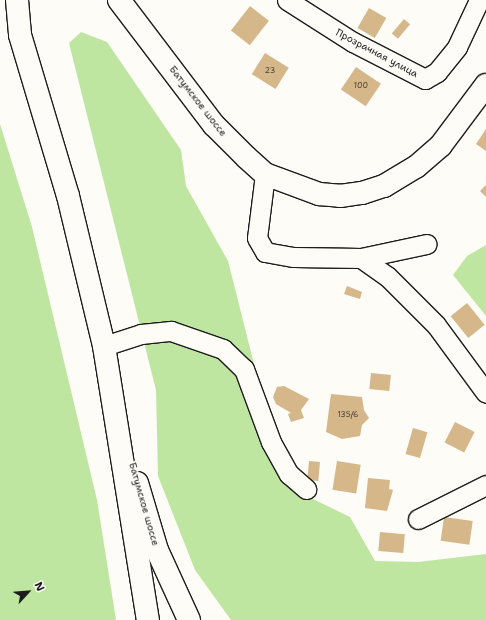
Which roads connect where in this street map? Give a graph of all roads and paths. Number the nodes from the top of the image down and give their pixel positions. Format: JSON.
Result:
{"nodes":[{"id":1,"x":17,"y":0,"type":"edge"},
{"id":2,"x":119,"y":0,"type":"edge"},
{"id":3,"x":287,"y":0,"type":"edge"},
{"id":4,"x":479,"y":0,"type":"edge"},
{"id":5,"x":486,"y":85,"type":"edge"},
{"id":6,"x":265,"y":174,"type":"junction"},
{"id":7,"x":427,"y":244,"type":"dead end"},
{"id":8,"x":361,"y":258,"type":"junction"},
{"id":9,"x":104,"y":346,"type":"junction"},
{"id":10,"x":110,"y":383,"type":"junction"},
{"id":11,"x":486,"y":393,"type":"edge"},
{"id":12,"x":486,"y":485,"type":"edge"},
{"id":13,"x":306,"y":489,"type":"dead end"},
{"id":14,"x":418,"y":519,"type":"dead end"},
{"id":15,"x":148,"y":620,"type":"edge"},
{"id":16,"x":189,"y":620,"type":"edge"}],
"edges":[{"from":1,"to":9,"type":"highway","name":"Батумское шоссе"},
{"from":2,"to":6,"type":"highway","name":"Батумское шоссе"},
{"from":3,"to":4,"type":"street","name":"Прозрачная улица"},
{"from":5,"to":6,"type":"highway","name":"Батумское шоссе"},
{"from":6,"to":8,"type":"street"},
{"from":7,"to":8,"type":"street"},
{"from":8,"to":11,"type":"street"},
{"from":9,"to":10,"type":"highway","name":"Батумское шоссе"},
{"from":9,"to":13,"type":"street"},
{"from":10,"to":15,"type":"highway","name":"Батумское шоссе"},
{"from":10,"to":16,"type":"highway","name":"Батумское шоссе"},
{"from":12,"to":14,"type":"street"}]}
